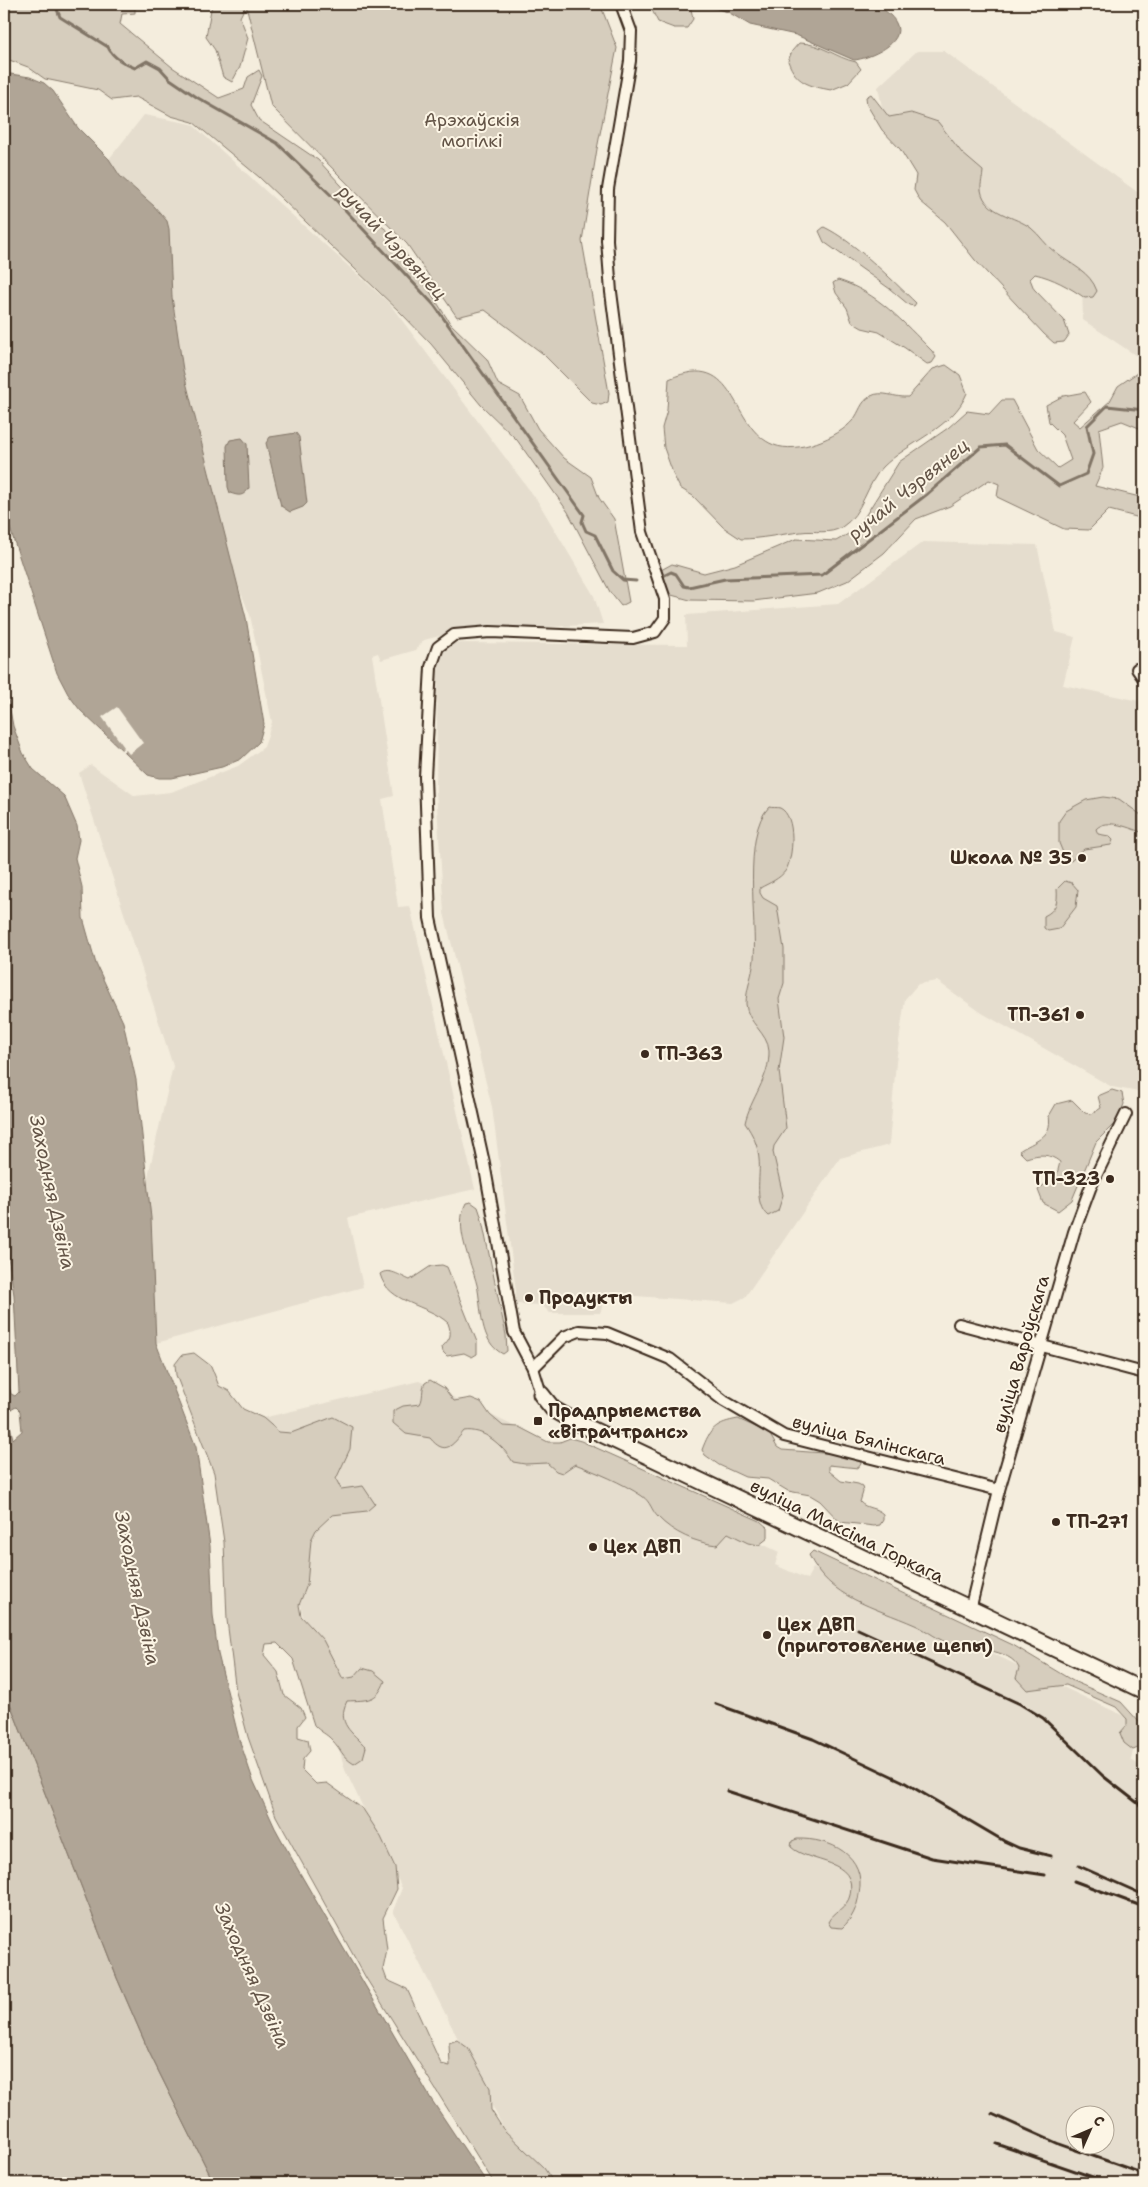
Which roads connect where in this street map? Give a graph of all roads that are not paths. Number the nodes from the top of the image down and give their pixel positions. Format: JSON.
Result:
{"nodes":[{"id":1,"x":621,"y":4,"type":"edge"},
{"id":2,"x":1137,"y":669,"type":"dead end"},
{"id":3,"x":1144,"y":680,"type":"edge"},
{"id":4,"x":1126,"y":1114,"type":"dead end"},
{"id":5,"x":959,"y":1324,"type":"dead end"},
{"id":6,"x":1039,"y":1347,"type":"junction"},
{"id":7,"x":533,"y":1368,"type":"junction"},
{"id":8,"x":1144,"y":1373,"type":"edge"},
{"id":9,"x":541,"y":1394,"type":"joint"},
{"id":10,"x":999,"y":1490,"type":"junction"},
{"id":11,"x":970,"y":1610,"type":"junction"},
{"id":12,"x":1144,"y":1691,"type":"edge"}],
"edges":[{"from":1,"to":7,"type":"street"},
{"from":2,"to":3,"type":"street"},
{"from":4,"to":6,"type":"street","name":"вуліца Вароўскага"},
{"from":5,"to":6,"type":"street"},
{"from":6,"to":8,"type":"street"},
{"from":6,"to":10,"type":"street","name":"вуліца Вароўскага"},
{"from":7,"to":9,"type":"street"},
{"from":7,"to":10,"type":"street","name":"вуліца Бялінскага"},
{"from":9,"to":11,"type":"main road","name":"вуліца Максіма Горкага"},
{"from":10,"to":11,"type":"street","name":"вуліца Вароўскага"},
{"from":11,"to":12,"type":"main road","name":"вуліца Максіма Горкага"}]}
